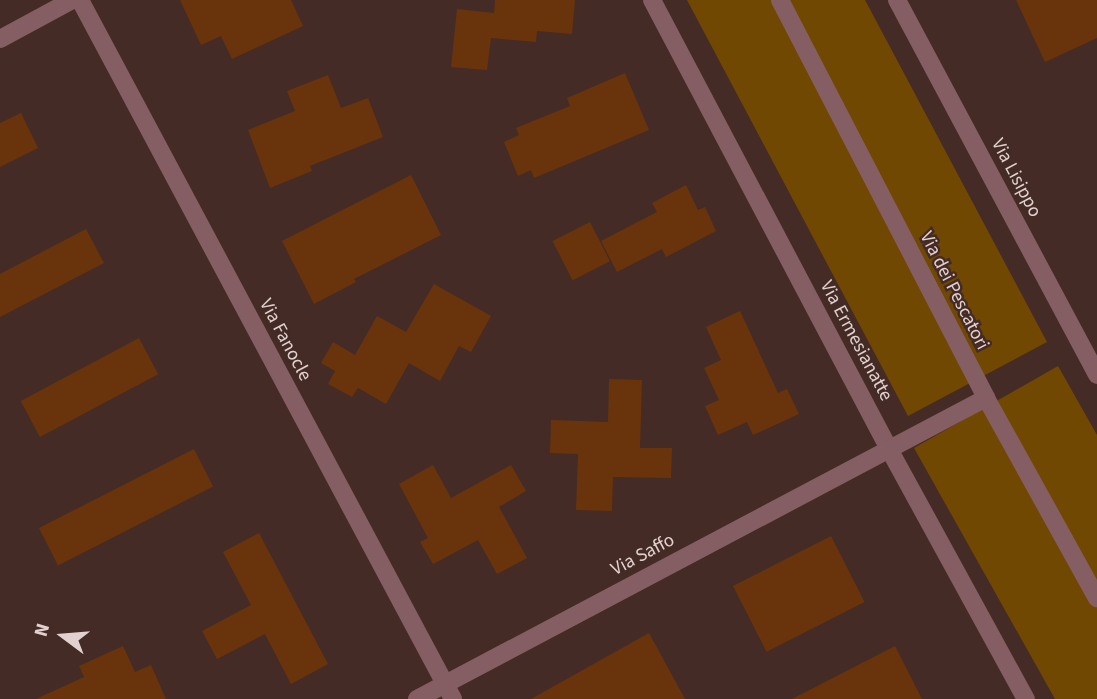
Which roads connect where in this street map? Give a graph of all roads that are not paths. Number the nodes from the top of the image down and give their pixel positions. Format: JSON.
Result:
{"nodes":[{"id":1,"x":72,"y":0,"type":"edge"},
{"id":2,"x":80,"y":0,"type":"edge"},
{"id":3,"x":652,"y":0,"type":"edge"},
{"id":4,"x":780,"y":0,"type":"edge"},
{"id":5,"x":897,"y":0,"type":"edge"},
{"id":6,"x":0,"y":39,"type":"edge"},
{"id":7,"x":1097,"y":375,"type":"edge"},
{"id":8,"x":986,"y":398,"type":"junction"},
{"id":9,"x":889,"y":449,"type":"junction"},
{"id":10,"x":1097,"y":598,"type":"edge"},
{"id":11,"x":449,"y":692,"type":"edge"},
{"id":12,"x":417,"y":699,"type":"edge"},
{"id":13,"x":1026,"y":699,"type":"edge"}],
"edges":[{"from":1,"to":6,"type":"street"},
{"from":2,"to":11,"type":"street","name":"Via Fanocle"},
{"from":3,"to":9,"type":"street","name":"Via Ermesianatte"},
{"from":4,"to":8,"type":"street","name":"Via dei Pescatori"},
{"from":5,"to":7,"type":"street","name":"Via Lisippo"},
{"from":8,"to":9,"type":"street","name":"Via Saffo"},
{"from":8,"to":10,"type":"street","name":"Via dei Pescatori"},
{"from":9,"to":11,"type":"street","name":"Via Saffo"},
{"from":9,"to":13,"type":"street","name":"Via Ermesianatte"},
{"from":11,"to":12,"type":"street","name":"Via Saffo"}]}
